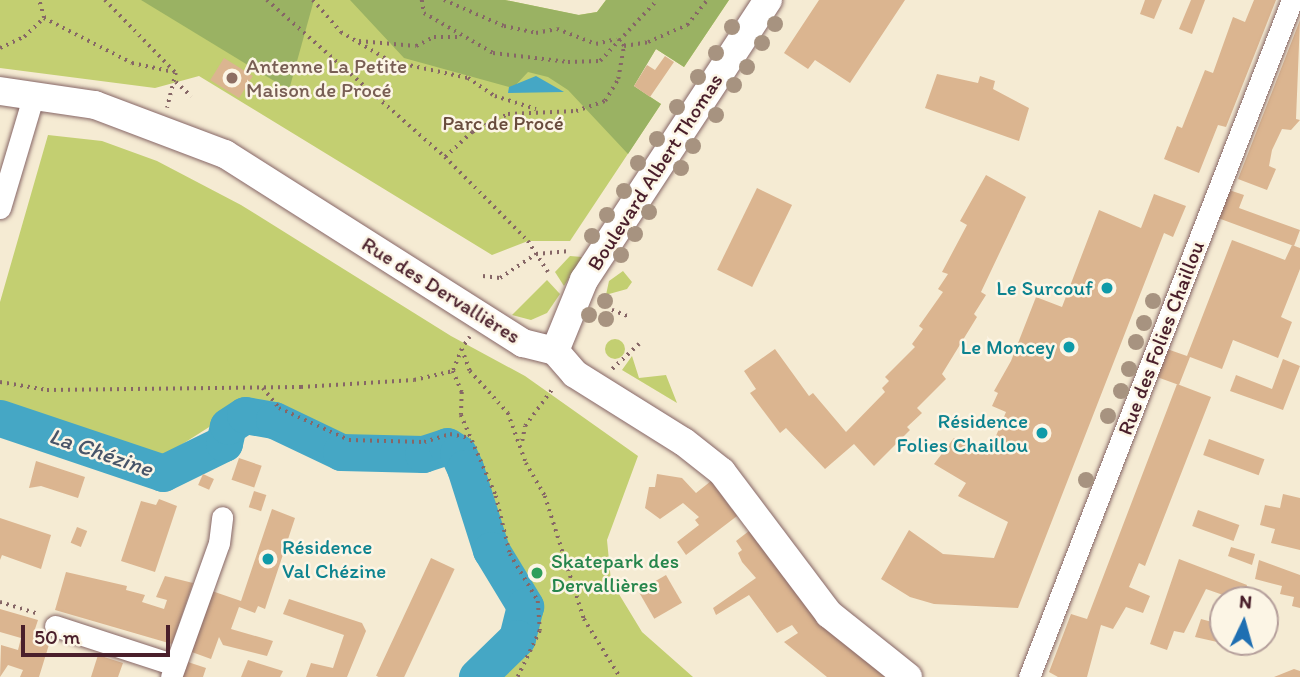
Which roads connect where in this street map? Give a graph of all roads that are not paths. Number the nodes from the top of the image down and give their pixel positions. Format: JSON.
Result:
{"nodes":[{"id":1,"x":768,"y":0,"type":"edge"},
{"id":2,"x":1292,"y":0,"type":"edge"},
{"id":3,"x":0,"y":91,"type":"edge"},
{"id":4,"x":34,"y":94,"type":"junction"},
{"id":5,"x":0,"y":208,"type":"edge"},
{"id":6,"x":555,"y":351,"type":"junction"},
{"id":7,"x":222,"y":517,"type":"dead end"},
{"id":8,"x":55,"y":626,"type":"road end"},
{"id":9,"x":173,"y":671,"type":"edge"},
{"id":10,"x":908,"y":677,"type":"edge"},
{"id":11,"x":1029,"y":677,"type":"edge"}],
"edges":[{"from":1,"to":6,"type":"main road","name":"Boulevard Albert Thomas"},
{"from":2,"to":11,"type":"street","name":"Rue des Folies Chaillou"},
{"from":3,"to":4,"type":"main road","name":"Rue des Dervallières"},
{"from":4,"to":5,"type":"street"},
{"from":4,"to":6,"type":"main road","name":"Rue des Dervallières"},
{"from":6,"to":10,"type":"main road"},
{"from":7,"to":9,"type":"street"},
{"from":8,"to":9,"type":"street"}]}
